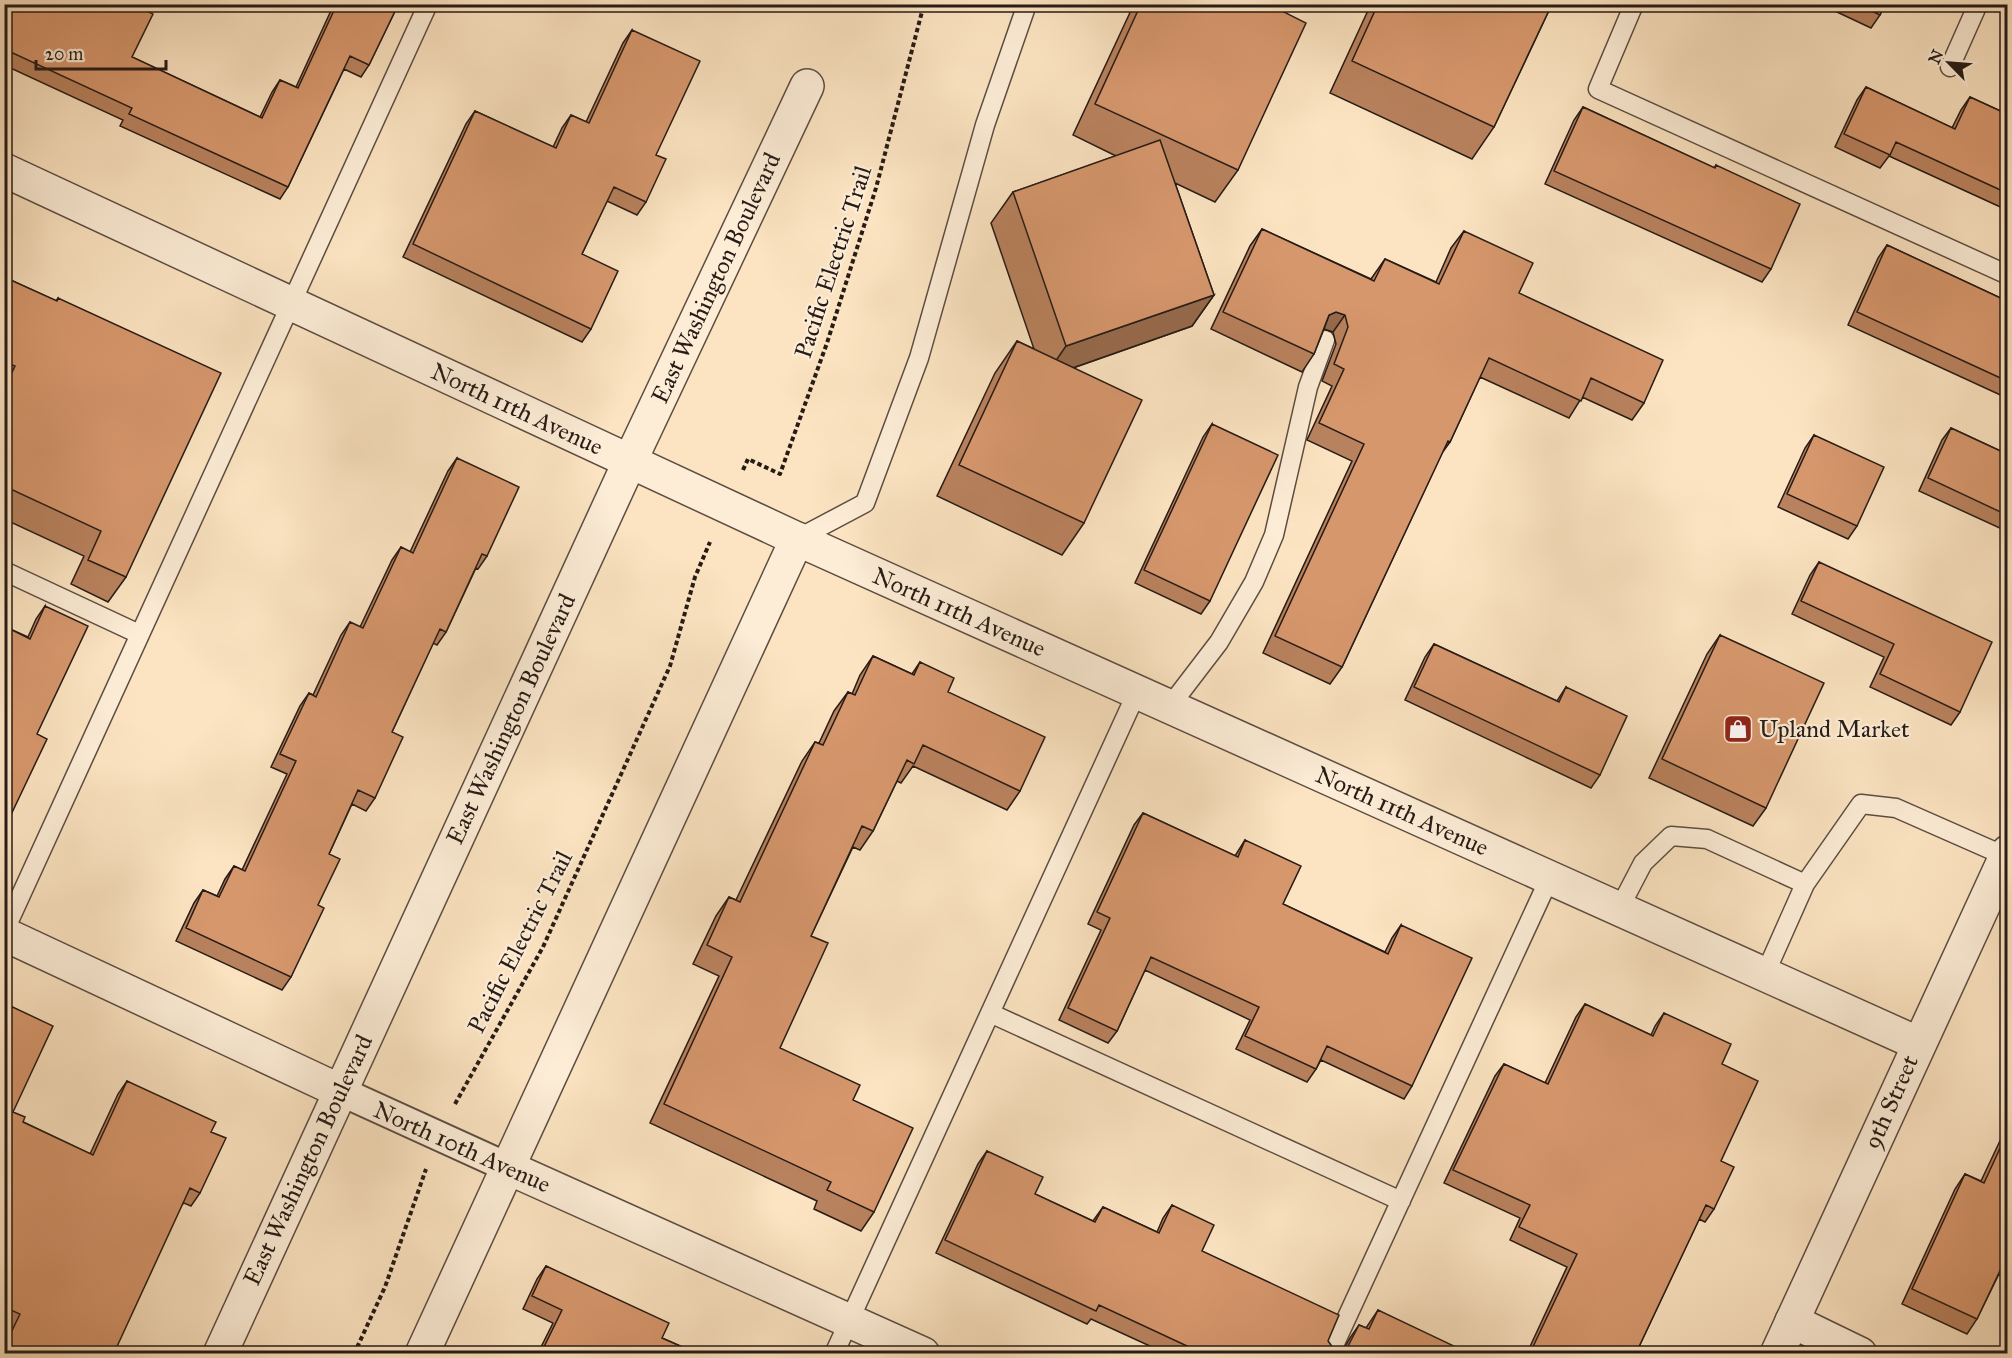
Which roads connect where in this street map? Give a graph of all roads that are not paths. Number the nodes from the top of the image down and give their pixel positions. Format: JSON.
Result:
{"nodes":[{"id":1,"x":428,"y":4,"type":"edge"},
{"id":2,"x":1027,"y":4,"type":"edge"},
{"id":3,"x":1634,"y":4,"type":"edge"},
{"id":4,"x":1978,"y":4,"type":"edge"},
{"id":5,"x":1950,"y":67,"type":"dead end"},
{"id":6,"x":807,"y":86,"type":"dead end"},
{"id":7,"x":4,"y":171,"type":"edge"},
{"id":8,"x":2007,"y":275,"type":"edge"},
{"id":9,"x":290,"y":302,"type":"junction"},
{"id":10,"x":1325,"y":340,"type":"edge"},
{"id":11,"x":630,"y":462,"type":"junction"},
{"id":12,"x":797,"y":539,"type":"junction"},
{"id":13,"x":4,"y":570,"type":"edge"},
{"id":14,"x":139,"y":634,"type":"junction"},
{"id":15,"x":1137,"y":692,"type":"junction"},
{"id":16,"x":1170,"y":706,"type":"junction"},
{"id":17,"x":2006,"y":854,"type":"edge"},
{"id":18,"x":1550,"y":877,"type":"junction"},
{"id":19,"x":1804,"y":884,"type":"junction"},
{"id":20,"x":1619,"y":909,"type":"junction"},
{"id":21,"x":4,"y":933,"type":"edge"},
{"id":22,"x":1765,"y":974,"type":"junction"},
{"id":23,"x":990,"y":1013,"type":"junction"},
{"id":24,"x":1917,"y":1043,"type":"junction"},
{"id":25,"x":340,"y":1091,"type":"junction"},
{"id":26,"x":509,"y":1168,"type":"junction"},
{"id":27,"x":1401,"y":1201,"type":"junction"},
{"id":28,"x":849,"y":1320,"type":"junction"},
{"id":29,"x":1792,"y":1321,"type":"junction"},
{"id":30,"x":220,"y":1353,"type":"edge"},
{"id":31,"x":422,"y":1353,"type":"edge"},
{"id":32,"x":834,"y":1353,"type":"edge"},
{"id":33,"x":923,"y":1353,"type":"edge"},
{"id":34,"x":1330,"y":1353,"type":"edge"},
{"id":35,"x":1777,"y":1353,"type":"edge"},
{"id":36,"x":1860,"y":1353,"type":"edge"}],
"edges":[{"from":1,"to":9,"type":"lane"},
{"from":2,"to":12,"type":"lane"},
{"from":3,"to":8,"type":"lane"},
{"from":4,"to":5,"type":"lane"},
{"from":6,"to":11,"type":"street","name":"East Washington Boulevard"},
{"from":7,"to":9,"type":"street","name":"North 11th Avenue"},
{"from":9,"to":11,"type":"street","name":"North 11th Avenue"},
{"from":9,"to":14,"type":"lane"},
{"from":10,"to":16,"type":"lane"},
{"from":11,"to":12,"type":"street","name":"North 11th Avenue"},
{"from":11,"to":25,"type":"street","name":"East Washington Boulevard"},
{"from":12,"to":15,"type":"street","name":"North 11th Avenue"},
{"from":12,"to":26,"type":"street"},
{"from":13,"to":14,"type":"lane"},
{"from":14,"to":21,"type":"lane"},
{"from":15,"to":16,"type":"street","name":"North 11th Avenue"},
{"from":15,"to":23,"type":"lane"},
{"from":16,"to":18,"type":"street","name":"North 11th Avenue"},
{"from":17,"to":19,"type":"lane"},
{"from":17,"to":24,"type":"street","name":"9th Street"},
{"from":18,"to":20,"type":"street","name":"North 11th Avenue"},
{"from":18,"to":27,"type":"lane"},
{"from":19,"to":20,"type":"lane"},
{"from":19,"to":22,"type":"lane"},
{"from":20,"to":22,"type":"street","name":"North 11th Avenue"},
{"from":21,"to":25,"type":"street","name":"North 10th Avenue"},
{"from":22,"to":24,"type":"street","name":"North 11th Avenue"},
{"from":23,"to":27,"type":"lane"},
{"from":23,"to":28,"type":"lane"},
{"from":24,"to":29,"type":"street","name":"9th Street"},
{"from":25,"to":26,"type":"street","name":"North 10th Avenue"},
{"from":25,"to":30,"type":"street","name":"East Washington Boulevard"},
{"from":26,"to":28,"type":"street","name":"North 10th Avenue"},
{"from":26,"to":31,"type":"street"},
{"from":27,"to":34,"type":"lane"},
{"from":28,"to":32,"type":"lane"},
{"from":28,"to":33,"type":"street","name":"North 10th Avenue"},
{"from":29,"to":35,"type":"street","name":"9th Street"},
{"from":29,"to":36,"type":"street"}]}
